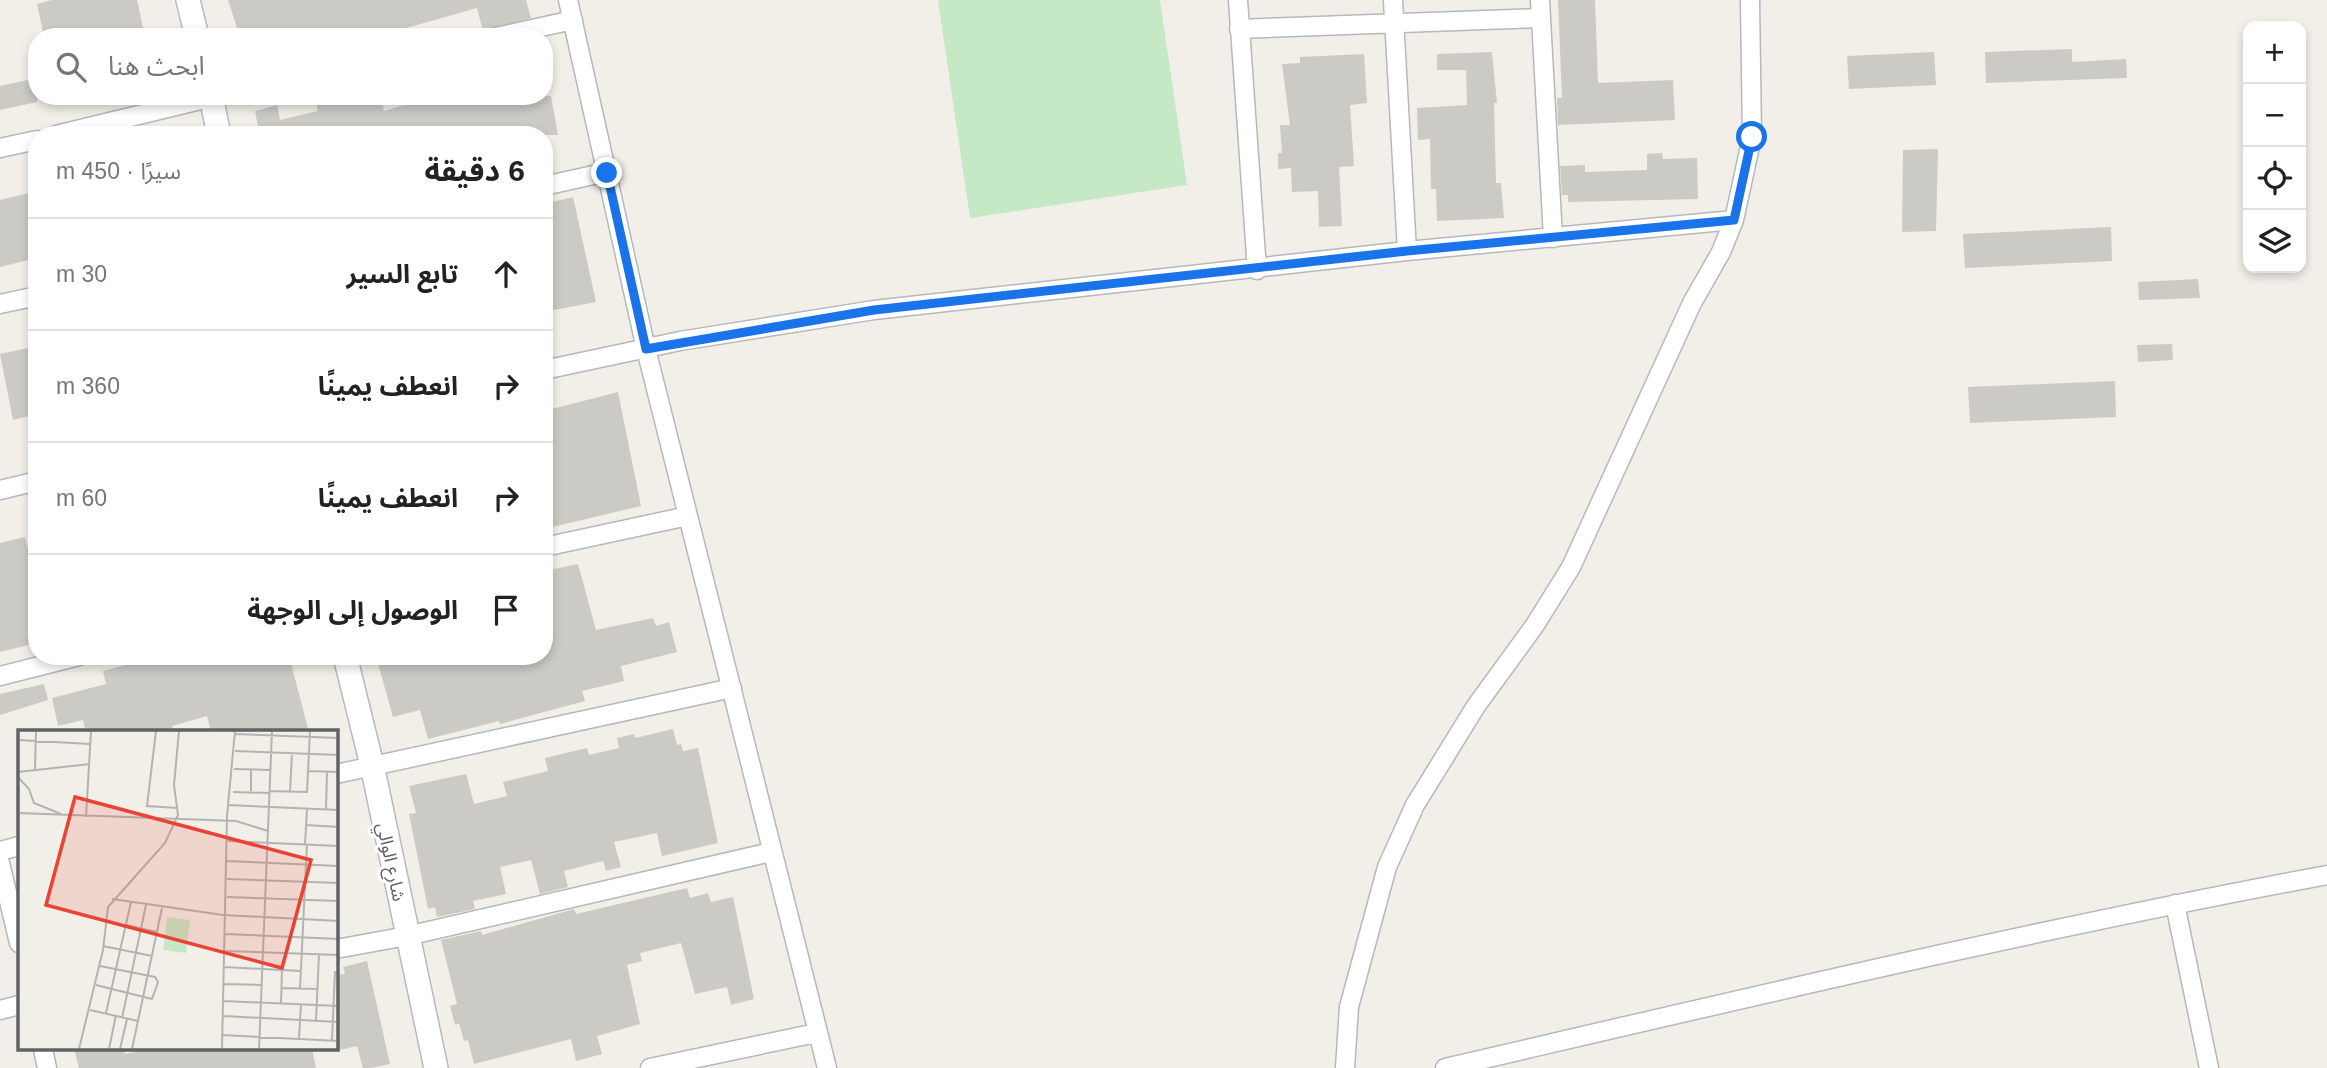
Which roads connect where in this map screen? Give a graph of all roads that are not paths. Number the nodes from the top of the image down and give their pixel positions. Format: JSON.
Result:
{"nodes":[{"id":1,"x":188,"y":0,"type":"edge"},
{"id":2,"x":568,"y":0,"type":"edge"},
{"id":3,"x":1238,"y":0,"type":"edge"},
{"id":4,"x":1393,"y":0,"type":"edge"},
{"id":5,"x":1749,"y":0,"type":"edge"},
{"id":6,"x":1540,"y":9,"type":"edge"},
{"id":7,"x":573,"y":20,"type":"junction"},
{"id":8,"x":1394,"y":22,"type":"junction"},
{"id":9,"x":195,"y":28,"type":"edge"},
{"id":10,"x":537,"y":28,"type":"edge"},
{"id":11,"x":1239,"y":29,"type":"junction"},
{"id":12,"x":180,"y":105,"type":"edge"},
{"id":13,"x":214,"y":105,"type":"edge"},
{"id":14,"x":94,"y":126,"type":"edge"},
{"id":15,"x":218,"y":126,"type":"edge"},
{"id":16,"x":28,"y":141,"type":"edge"},
{"id":17,"x":0,"y":148,"type":"edge"},
{"id":18,"x":607,"y":173,"type":"junction"},
{"id":19,"x":553,"y":184,"type":"edge"},
{"id":20,"x":1734,"y":220,"type":"junction"},
{"id":21,"x":1553,"y":239,"type":"junction"},
{"id":22,"x":1407,"y":251,"type":"junction"},
{"id":23,"x":1256,"y":270,"type":"junction"},
{"id":24,"x":28,"y":298,"type":"edge"},
{"id":25,"x":0,"y":304,"type":"edge"},
{"id":26,"x":646,"y":349,"type":"junction"},
{"id":27,"x":553,"y":368,"type":"edge"},
{"id":28,"x":28,"y":483,"type":"edge"},
{"id":29,"x":0,"y":490,"type":"edge"},
{"id":30,"x":688,"y":516,"type":"junction"},
{"id":31,"x":553,"y":545,"type":"edge"},
{"id":32,"x":43,"y":665,"type":"edge"},
{"id":33,"x":347,"y":665,"type":"edge"},
{"id":34,"x":0,"y":676,"type":"edge"},
{"id":35,"x":732,"y":688,"type":"junction"},
{"id":36,"x":372,"y":765,"type":"junction"},
{"id":37,"x":338,"y":774,"type":"edge"},
{"id":38,"x":18,"y":846,"type":"edge"},
{"id":39,"x":0,"y":850,"type":"edge"},
{"id":40,"x":771,"y":852,"type":"junction"},
{"id":41,"x":0,"y":863,"type":"edge"},
{"id":42,"x":2327,"y":875,"type":"edge"},
{"id":43,"x":2175,"y":904,"type":"junction"},
{"id":44,"x":407,"y":936,"type":"junction"},
{"id":45,"x":18,"y":939,"type":"edge"},
{"id":46,"x":338,"y":949,"type":"edge"},
{"id":47,"x":18,"y":1005,"type":"edge"},
{"id":48,"x":0,"y":1010,"type":"edge"},
{"id":49,"x":816,"y":1033,"type":"junction"},
{"id":50,"x":43,"y":1050,"type":"edge"},
{"id":51,"x":47,"y":1068,"type":"edge"},
{"id":52,"x":436,"y":1068,"type":"edge"},
{"id":53,"x":650,"y":1068,"type":"edge"},
{"id":54,"x":827,"y":1068,"type":"edge"},
{"id":55,"x":1345,"y":1068,"type":"edge"},
{"id":56,"x":1445,"y":1068,"type":"edge"},
{"id":57,"x":2209,"y":1068,"type":"edge"}],
"edges":[{"from":1,"to":9,"type":"main road"},
{"from":2,"to":7,"type":"street"},
{"from":3,"to":11,"type":"street"},
{"from":4,"to":8,"type":"street"},
{"from":5,"to":20,"type":"street"},
{"from":6,"to":8,"type":"street"},
{"from":6,"to":21,"type":"street"},
{"from":7,"to":10,"type":"street"},
{"from":7,"to":18,"type":"street"},
{"from":8,"to":11,"type":"street"},
{"from":8,"to":22,"type":"street"},
{"from":11,"to":23,"type":"street"},
{"from":12,"to":14,"type":"street"},
{"from":13,"to":15,"type":"main road"},
{"from":16,"to":17,"type":"street"},
{"from":18,"to":19,"type":"street"},
{"from":18,"to":26,"type":"street"},
{"from":20,"to":21,"type":"street"},
{"from":20,"to":55,"type":"street"},
{"from":21,"to":22,"type":"street"},
{"from":22,"to":23,"type":"street"},
{"from":23,"to":26,"type":"street"},
{"from":24,"to":25,"type":"street"},
{"from":26,"to":27,"type":"street"},
{"from":26,"to":30,"type":"street"},
{"from":28,"to":29,"type":"street"},
{"from":30,"to":31,"type":"street"},
{"from":30,"to":35,"type":"street"},
{"from":32,"to":34,"type":"street"},
{"from":33,"to":36,"type":"main road","name":"شارع الوالي"},
{"from":35,"to":36,"type":"street"},
{"from":35,"to":40,"type":"street"},
{"from":36,"to":37,"type":"street"},
{"from":36,"to":44,"type":"main road","name":"شارع الوالي"},
{"from":38,"to":39,"type":"street"},
{"from":40,"to":44,"type":"street"},
{"from":40,"to":49,"type":"street"},
{"from":41,"to":45,"type":"street"},
{"from":42,"to":43,"type":"street"},
{"from":43,"to":56,"type":"street"},
{"from":43,"to":57,"type":"street"},
{"from":44,"to":46,"type":"street"},
{"from":44,"to":52,"type":"main road","name":"شارع الوالي"},
{"from":47,"to":48,"type":"street"},
{"from":49,"to":53,"type":"street"},
{"from":49,"to":54,"type":"street"},
{"from":50,"to":51,"type":"street"}]}
